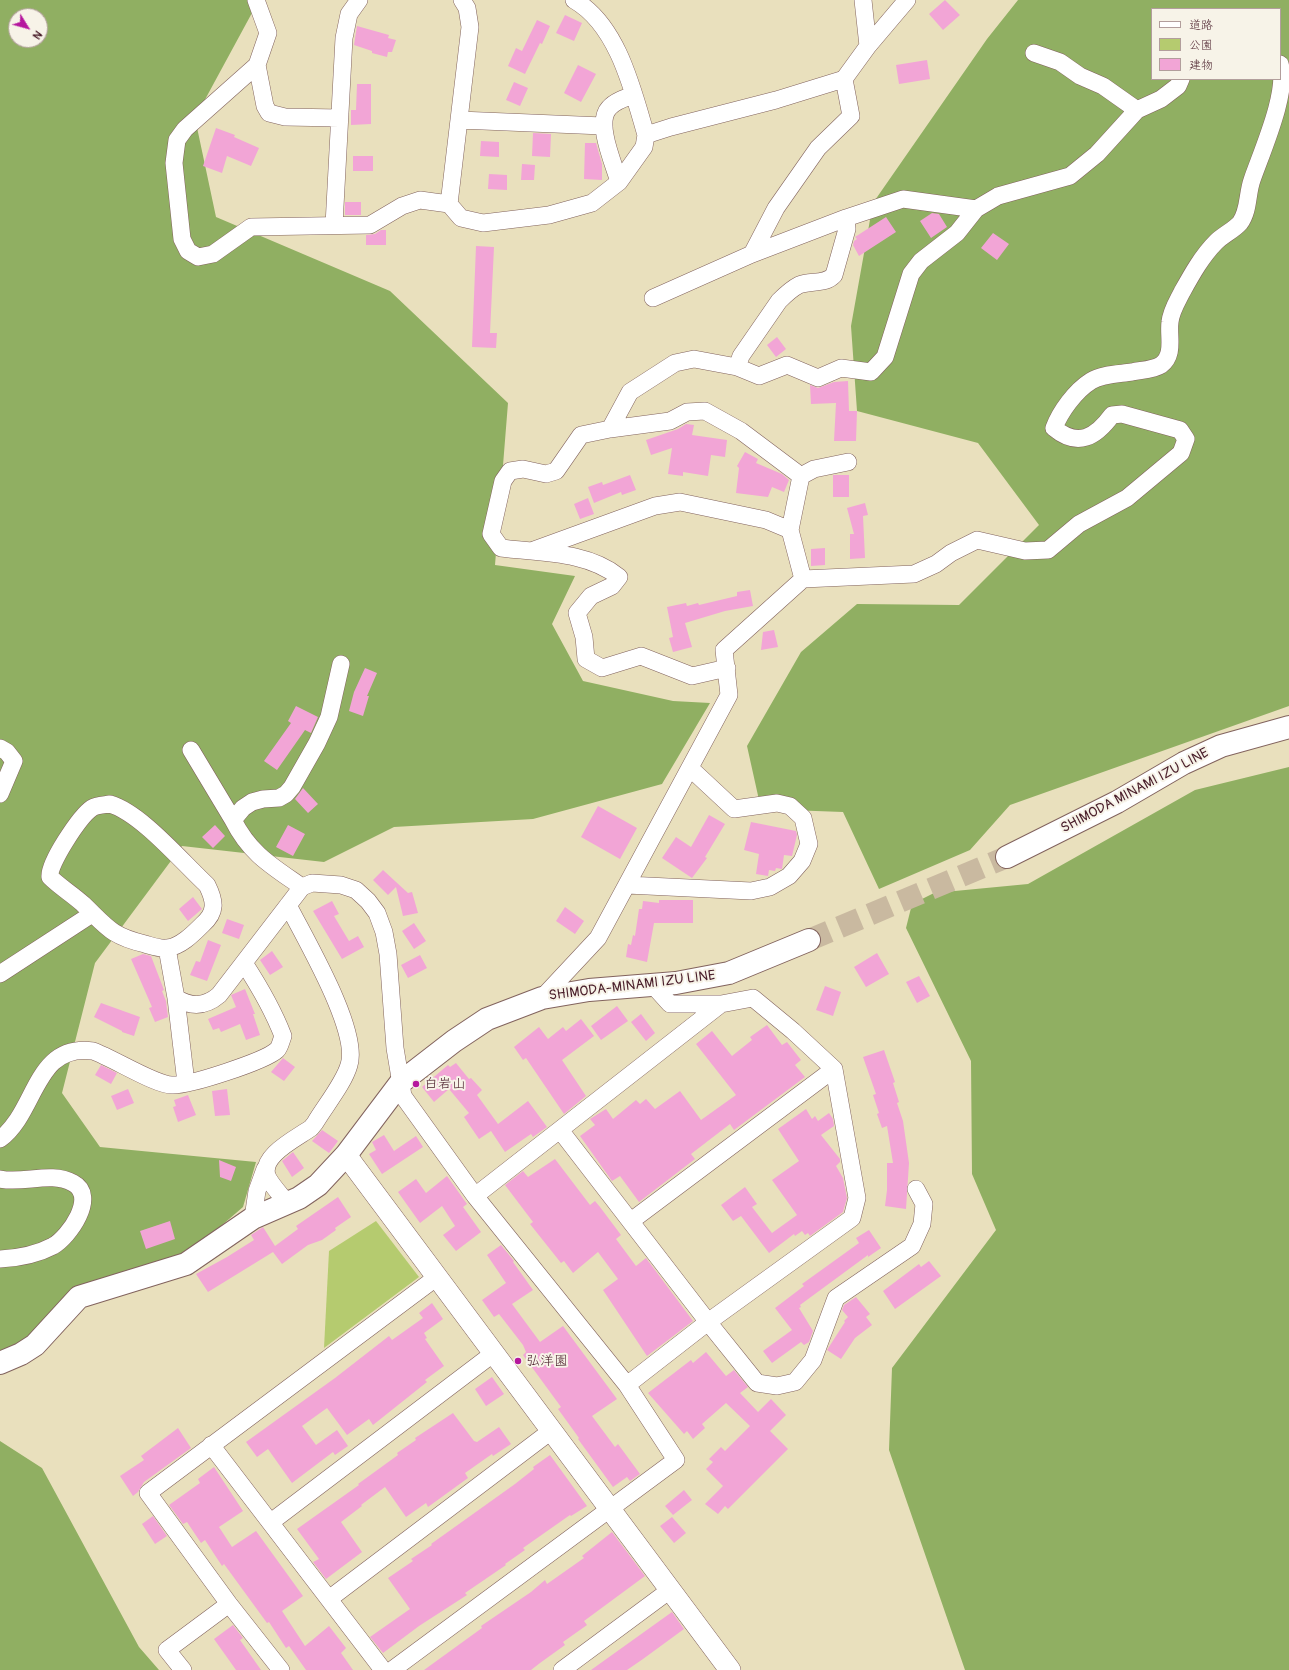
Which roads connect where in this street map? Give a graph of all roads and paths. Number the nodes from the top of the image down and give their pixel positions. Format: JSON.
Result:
{"nodes":[{"id":1,"x":256,"y":0,"type":"edge"},
{"id":2,"x":359,"y":0,"type":"edge"},
{"id":3,"x":462,"y":0,"type":"edge"},
{"id":4,"x":574,"y":0,"type":"edge"},
{"id":5,"x":863,"y":0,"type":"edge"},
{"id":6,"x":907,"y":0,"type":"edge"},
{"id":7,"x":868,"y":46,"type":"junction"},
{"id":8,"x":1034,"y":53,"type":"dead end"},
{"id":9,"x":257,"y":65,"type":"junction"},
{"id":10,"x":1281,"y":65,"type":"edge"},
{"id":11,"x":844,"y":79,"type":"junction"},
{"id":12,"x":1181,"y":80,"type":"edge"},
{"id":13,"x":634,"y":95,"type":"junction"},
{"id":14,"x":1137,"y":110,"type":"junction"},
{"id":15,"x":339,"y":118,"type":"junction"},
{"id":16,"x":459,"y":120,"type":"junction"},
{"id":17,"x":603,"y":126,"type":"junction"},
{"id":18,"x":646,"y":135,"type":"junction"},
{"id":19,"x":619,"y":182,"type":"junction"},
{"id":20,"x":449,"y":204,"type":"junction"},
{"id":21,"x":976,"y":208,"type":"junction"},
{"id":22,"x":846,"y":218,"type":"junction"},
{"id":23,"x":334,"y":225,"type":"junction"},
{"id":24,"x":752,"y":254,"type":"junction"},
{"id":25,"x":653,"y":298,"type":"dead end"},
{"id":26,"x":737,"y":367,"type":"junction"},
{"id":27,"x":610,"y":429,"type":"junction"},
{"id":28,"x":848,"y":462,"type":"dead end"},
{"id":29,"x":801,"y":476,"type":"junction"},
{"id":30,"x":790,"y":530,"type":"junction"},
{"id":31,"x":530,"y":552,"type":"junction"},
{"id":32,"x":803,"y":579,"type":"junction"},
{"id":33,"x":342,"y":664,"type":"dead end"},
{"id":34,"x":727,"y":668,"type":"junction"},
{"id":35,"x":1289,"y":727,"type":"edge"},
{"id":36,"x":0,"y":748,"type":"edge"},
{"id":37,"x":190,"y":750,"type":"dead end"},
{"id":38,"x":690,"y":768,"type":"junction"},
{"id":39,"x":0,"y":794,"type":"edge"},
{"id":40,"x":233,"y":820,"type":"junction"},
{"id":41,"x":1007,"y":857,"type":"tunnel mouth"},
{"id":42,"x":627,"y":885,"type":"junction"},
{"id":43,"x":302,"y":887,"type":"junction"},
{"id":44,"x":288,"y":905,"type":"junction"},
{"id":45,"x":92,"y":914,"type":"junction"},
{"id":46,"x":809,"y":940,"type":"tunnel mouth"},
{"id":47,"x":167,"y":948,"type":"junction"},
{"id":48,"x":244,"y":963,"type":"junction"},
{"id":49,"x":0,"y":974,"type":"edge"},
{"id":50,"x":652,"y":984,"type":"junction"},
{"id":51,"x":176,"y":998,"type":"junction"},
{"id":52,"x":542,"y":998,"type":"junction"},
{"id":53,"x":721,"y":1004,"type":"junction"},
{"id":54,"x":834,"y":1069,"type":"junction"},
{"id":55,"x":401,"y":1082,"type":"junction"},
{"id":56,"x":186,"y":1083,"type":"junction"},
{"id":57,"x":560,"y":1130,"type":"junction"},
{"id":58,"x":0,"y":1139,"type":"edge"},
{"id":59,"x":346,"y":1154,"type":"junction"},
{"id":60,"x":265,"y":1169,"type":"junction"},
{"id":61,"x":0,"y":1179,"type":"edge"},
{"id":62,"x":916,"y":1189,"type":"dead end"},
{"id":63,"x":475,"y":1196,"type":"junction"},
{"id":64,"x":287,"y":1204,"type":"junction"},
{"id":65,"x":253,"y":1218,"type":"junction"},
{"id":66,"x":631,"y":1221,"type":"junction"},
{"id":67,"x":0,"y":1259,"type":"edge"},
{"id":68,"x":437,"y":1277,"type":"junction"},
{"id":69,"x":708,"y":1322,"type":"junction"},
{"id":70,"x":494,"y":1354,"type":"junction"},
{"id":71,"x":0,"y":1363,"type":"edge"},
{"id":72,"x":626,"y":1385,"type":"junction"},
{"id":73,"x":552,"y":1431,"type":"junction"},
{"id":74,"x":211,"y":1445,"type":"junction"},
{"id":75,"x":610,"y":1509,"type":"junction"},
{"id":76,"x":271,"y":1522,"type":"junction"},
{"id":77,"x":670,"y":1590,"type":"junction"},
{"id":78,"x":329,"y":1599,"type":"junction"},
{"id":79,"x":229,"y":1604,"type":"junction"},
{"id":80,"x":183,"y":1670,"type":"edge"},
{"id":81,"x":280,"y":1670,"type":"edge"},
{"id":82,"x":383,"y":1670,"type":"edge"},
{"id":83,"x":392,"y":1670,"type":"edge"},
{"id":84,"x":562,"y":1670,"type":"edge"},
{"id":85,"x":730,"y":1670,"type":"edge"}],
"edges":[{"from":1,"to":9,"type":"street"},
{"from":2,"to":15,"type":"street"},
{"from":3,"to":16,"type":"street"},
{"from":4,"to":13,"type":"street"},
{"from":5,"to":7,"type":"street"},
{"from":6,"to":7,"type":"street"},
{"from":7,"to":11,"type":"street"},
{"from":8,"to":14,"type":"street"},
{"from":9,"to":15,"type":"street"},
{"from":9,"to":23,"type":"street"},
{"from":10,"to":32,"type":"street"},
{"from":11,"to":18,"type":"street"},
{"from":11,"to":24,"type":"street"},
{"from":12,"to":14,"type":"street"},
{"from":13,"to":17,"type":"street"},
{"from":13,"to":18,"type":"street"},
{"from":14,"to":21,"type":"street"},
{"from":15,"to":23,"type":"street"},
{"from":16,"to":17,"type":"street"},
{"from":16,"to":20,"type":"street"},
{"from":17,"to":19,"type":"street"},
{"from":18,"to":19,"type":"street"},
{"from":19,"to":20,"type":"street"},
{"from":20,"to":23,"type":"street"},
{"from":21,"to":22,"type":"street"},
{"from":21,"to":26,"type":"street"},
{"from":22,"to":24,"type":"street"},
{"from":22,"to":26,"type":"street"},
{"from":24,"to":25,"type":"street"},
{"from":26,"to":27,"type":"street"},
{"from":27,"to":29,"type":"street"},
{"from":27,"to":31,"type":"street"},
{"from":28,"to":29,"type":"street"},
{"from":29,"to":30,"type":"street"},
{"from":30,"to":31,"type":"street"},
{"from":30,"to":32,"type":"street"},
{"from":31,"to":34,"type":"street"},
{"from":32,"to":34,"type":"street"},
{"from":33,"to":40,"type":"street"},
{"from":34,"to":38,"type":"street"},
{"from":35,"to":41,"type":"main road","name":"SHIMODA MINAMI IZU LINE"},
{"from":36,"to":39,"type":"street"},
{"from":37,"to":40,"type":"street"},
{"from":38,"to":42,"type":"street"},
{"from":38,"to":42,"type":"street"},
{"from":40,"to":43,"type":"street"},
{"from":42,"to":52,"type":"street"},
{"from":43,"to":44,"type":"street"},
{"from":43,"to":55,"type":"street"},
{"from":44,"to":48,"type":"street"},
{"from":44,"to":60,"type":"street"},
{"from":45,"to":47,"type":"street"},
{"from":45,"to":47,"type":"street"},
{"from":45,"to":49,"type":"street"},
{"from":46,"to":50,"type":"main road","name":"SHIMODA-MINAMI IZU LINE"},
{"from":47,"to":51,"type":"street"},
{"from":48,"to":51,"type":"street"},
{"from":48,"to":56,"type":"street"},
{"from":50,"to":52,"type":"main road","name":"SHIMODA-MINAMI IZU LINE"},
{"from":50,"to":53,"type":"street"},
{"from":51,"to":56,"type":"street"},
{"from":52,"to":55,"type":"main road","name":"SHIMODA-MINAMI IZU LINE"},
{"from":53,"to":54,"type":"street"},
{"from":53,"to":57,"type":"street"},
{"from":54,"to":66,"type":"street"},
{"from":54,"to":69,"type":"street"},
{"from":55,"to":59,"type":"main road","name":"SHIMODA-MINAMI IZU LINE"},
{"from":55,"to":63,"type":"street"},
{"from":56,"to":58,"type":"street"},
{"from":57,"to":63,"type":"street"},
{"from":57,"to":66,"type":"street"},
{"from":59,"to":64,"type":"main road","name":"SHIMODA-MINAMI IZU LINE"},
{"from":59,"to":68,"type":"street"},
{"from":60,"to":64,"type":"street"},
{"from":60,"to":65,"type":"street"},
{"from":61,"to":67,"type":"street"},
{"from":62,"to":69,"type":"street"},
{"from":63,"to":72,"type":"street"},
{"from":64,"to":65,"type":"main road","name":"SHIMODA-MINAMI IZU LINE"},
{"from":65,"to":71,"type":"main road","name":"SHIMODA-MINAMI IZU LINE"},
{"from":66,"to":69,"type":"street"},
{"from":68,"to":70,"type":"street"},
{"from":68,"to":74,"type":"street"},
{"from":69,"to":72,"type":"street"},
{"from":70,"to":73,"type":"street"},
{"from":70,"to":76,"type":"street"},
{"from":72,"to":75,"type":"street"},
{"from":73,"to":75,"type":"street"},
{"from":73,"to":78,"type":"street"},
{"from":74,"to":76,"type":"street"},
{"from":74,"to":79,"type":"street"},
{"from":75,"to":77,"type":"street"},
{"from":75,"to":83,"type":"street"},
{"from":76,"to":78,"type":"street"},
{"from":77,"to":84,"type":"street"},
{"from":77,"to":85,"type":"street"},
{"from":78,"to":82,"type":"street"},
{"from":79,"to":80,"type":"street"},
{"from":79,"to":81,"type":"street"}]}
